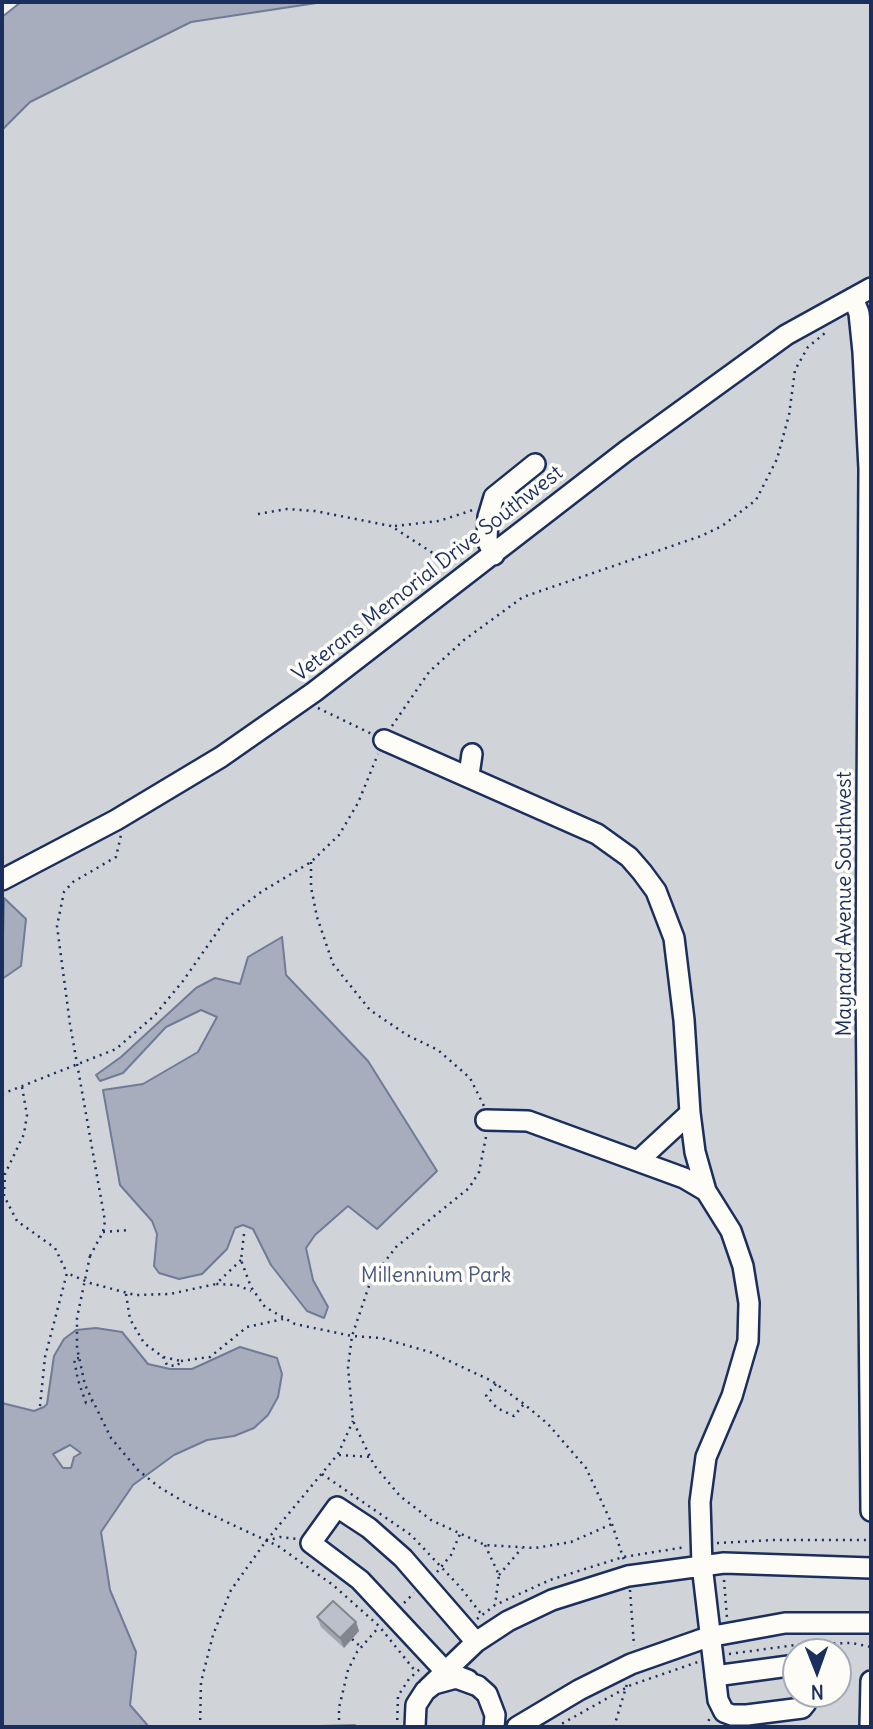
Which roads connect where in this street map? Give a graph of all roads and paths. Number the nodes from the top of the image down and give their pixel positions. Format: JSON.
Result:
{"nodes":[{"id":1,"x":871,"y":288,"type":"edge"},
{"id":2,"x":853,"y":298,"type":"junction"},
{"id":3,"x":830,"y":329,"type":"dead end"},
{"id":4,"x":535,"y":464,"type":"dead end"},
{"id":5,"x":492,"y":504,"type":"junction"},
{"id":6,"x":258,"y":514,"type":"dead end"},
{"id":7,"x":391,"y":526,"type":"junction"},
{"id":8,"x":494,"y":555,"type":"junction"},
{"id":9,"x":467,"y":576,"type":"junction"},
{"id":10,"x":305,"y":699,"type":"junction"},
{"id":11,"x":384,"y":740,"type":"junction"},
{"id":12,"x":472,"y":754,"type":"dead end"},
{"id":13,"x":469,"y":775,"type":"junction"},
{"id":14,"x":121,"y":817,"type":"junction"},
{"id":15,"x":311,"y":862,"type":"junction"},
{"id":16,"x":2,"y":880,"type":"edge"},
{"id":17,"x":77,"y":1066,"type":"junction"},
{"id":18,"x":22,"y":1087,"type":"junction"},
{"id":19,"x":2,"y":1094,"type":"edge"},
{"id":20,"x":690,"y":1113,"type":"junction"},
{"id":21,"x":486,"y":1119,"type":"junction"},
{"id":22,"x":638,"y":1161,"type":"junction"},
{"id":23,"x":706,"y":1191,"type":"junction"},
{"id":24,"x":129,"y":1230,"type":"dead end"},
{"id":25,"x":103,"y":1232,"type":"junction"},
{"id":26,"x":244,"y":1234,"type":"dead end"},
{"id":27,"x":241,"y":1260,"type":"junction"},
{"id":28,"x":67,"y":1273,"type":"junction"},
{"id":29,"x":216,"y":1284,"type":"junction"},
{"id":30,"x":253,"y":1292,"type":"junction"},
{"id":31,"x":126,"y":1294,"type":"junction"},
{"id":32,"x":283,"y":1319,"type":"junction"},
{"id":33,"x":352,"y":1336,"type":"junction"},
{"id":34,"x":496,"y":1384,"type":"junction"},
{"id":35,"x":524,"y":1404,"type":"junction"},
{"id":36,"x":40,"y":1406,"type":"dead end"},
{"id":37,"x":354,"y":1421,"type":"junction"},
{"id":38,"x":338,"y":1454,"type":"junction"},
{"id":39,"x":371,"y":1457,"type":"junction"},
{"id":40,"x":586,"y":1468,"type":"dead end"},
{"id":41,"x":871,"y":1511,"type":"edge"},
{"id":42,"x":612,"y":1524,"type":"dead end"},
{"id":43,"x":460,"y":1534,"type":"junction"},
{"id":44,"x":267,"y":1541,"type":"junction"},
{"id":45,"x":311,"y":1543,"type":"junction"},
{"id":46,"x":723,"y":1543,"type":"dead end"},
{"id":47,"x":485,"y":1545,"type":"junction"},
{"id":48,"x":523,"y":1548,"type":"junction"},
{"id":49,"x":724,"y":1563,"type":"junction"},
{"id":50,"x":702,"y":1565,"type":"junction"},
{"id":51,"x":871,"y":1568,"type":"edge"},
{"id":52,"x":499,"y":1575,"type":"junction"},
{"id":53,"x":425,"y":1582,"type":"junction"},
{"id":54,"x":495,"y":1605,"type":"dead end"},
{"id":55,"x":394,"y":1612,"type":"junction"},
{"id":56,"x":871,"y":1623,"type":"edge"},
{"id":57,"x":379,"y":1626,"type":"junction"},
{"id":58,"x":729,"y":1631,"type":"junction"},
{"id":59,"x":708,"y":1637,"type":"junction"},
{"id":60,"x":352,"y":1639,"type":"dead end"},
{"id":61,"x":476,"y":1642,"type":"junction"},
{"id":62,"x":361,"y":1647,"type":"junction"},
{"id":63,"x":782,"y":1666,"type":"edge"},
{"id":64,"x":445,"y":1671,"type":"junction"},
{"id":65,"x":736,"y":1673,"type":"junction"},
{"id":66,"x":715,"y":1676,"type":"junction"},
{"id":67,"x":422,"y":1680,"type":"junction"},
{"id":68,"x":468,"y":1680,"type":"junction"},
{"id":69,"x":871,"y":1681,"type":"edge"},
{"id":70,"x":802,"y":1708,"type":"edge"},
{"id":71,"x":520,"y":1726,"type":"edge"},
{"id":72,"x":200,"y":1727,"type":"edge"},
{"id":73,"x":339,"y":1727,"type":"edge"},
{"id":74,"x":415,"y":1727,"type":"edge"},
{"id":75,"x":494,"y":1727,"type":"edge"},
{"id":76,"x":870,"y":1727,"type":"edge"}],
"edges":[{"from":1,"to":2,"type":"street","name":"Veterans Memorial Drive Southwest"},
{"from":2,"to":8,"type":"street","name":"Veterans Memorial Drive Southwest"},
{"from":2,"to":41,"type":"street","name":"Maynard Avenue Southwest"},
{"from":3,"to":11,"type":"path"},
{"from":4,"to":5,"type":"street"},
{"from":5,"to":7,"type":"path"},
{"from":5,"to":8,"type":"street"},
{"from":6,"to":7,"type":"path"},
{"from":7,"to":9,"type":"path"},
{"from":8,"to":9,"type":"street","name":"Veterans Memorial Drive Southwest"},
{"from":9,"to":10,"type":"street","name":"Veterans Memorial Drive Southwest"},
{"from":10,"to":11,"type":"path"},
{"from":10,"to":14,"type":"street","name":"Veterans Memorial Drive Southwest"},
{"from":11,"to":13,"type":"street"},
{"from":11,"to":15,"type":"path"},
{"from":12,"to":13,"type":"street"},
{"from":13,"to":20,"type":"street"},
{"from":14,"to":16,"type":"street","name":"Veterans Memorial Drive Southwest"},
{"from":14,"to":17,"type":"path"},
{"from":15,"to":17,"type":"path"},
{"from":15,"to":21,"type":"path"},
{"from":17,"to":18,"type":"path"},
{"from":17,"to":25,"type":"path"},
{"from":18,"to":19,"type":"path"},
{"from":18,"to":28,"type":"path"},
{"from":20,"to":22,"type":"street"},
{"from":20,"to":23,"type":"street"},
{"from":21,"to":22,"type":"street"},
{"from":21,"to":33,"type":"path"},
{"from":22,"to":23,"type":"street"},
{"from":23,"to":50,"type":"street"},
{"from":24,"to":25,"type":"path"},
{"from":25,"to":44,"type":"path","bridge":true},
{"from":26,"to":27,"type":"path"},
{"from":27,"to":29,"type":"path"},
{"from":27,"to":30,"type":"path"},
{"from":28,"to":31,"type":"path"},
{"from":28,"to":36,"type":"path"},
{"from":29,"to":30,"type":"path"},
{"from":29,"to":31,"type":"path"},
{"from":30,"to":32,"type":"path"},
{"from":31,"to":32,"type":"path"},
{"from":32,"to":33,"type":"path"},
{"from":33,"to":34,"type":"path"},
{"from":33,"to":37,"type":"path"},
{"from":34,"to":35,"type":"path"},
{"from":34,"to":35,"type":"path"},
{"from":35,"to":40,"type":"path"},
{"from":37,"to":38,"type":"path"},
{"from":37,"to":39,"type":"path"},
{"from":38,"to":39,"type":"path"},
{"from":38,"to":44,"type":"path"},
{"from":39,"to":43,"type":"path"},
{"from":42,"to":48,"type":"path"},
{"from":43,"to":47,"type":"path"},
{"from":43,"to":53,"type":"path"},
{"from":44,"to":45,"type":"path"},
{"from":44,"to":57,"type":"path"},
{"from":44,"to":72,"type":"path"},
{"from":45,"to":53,"type":"street"},
{"from":45,"to":55,"type":"street"},
{"from":46,"to":49,"type":"path"},
{"from":47,"to":48,"type":"path"},
{"from":47,"to":52,"type":"path"},
{"from":48,"to":52,"type":"path"},
{"from":49,"to":50,"type":"street"},
{"from":49,"to":51,"type":"street"},
{"from":49,"to":58,"type":"path"},
{"from":50,"to":59,"type":"street"},
{"from":50,"to":61,"type":"street"},
{"from":52,"to":54,"type":"path"},
{"from":53,"to":55,"type":"path"},
{"from":53,"to":61,"type":"street"},
{"from":55,"to":57,"type":"path"},
{"from":55,"to":64,"type":"street"},
{"from":56,"to":58,"type":"street"},
{"from":57,"to":62,"type":"path"},
{"from":57,"to":67,"type":"path"},
{"from":58,"to":59,"type":"street"},
{"from":58,"to":65,"type":"path"},
{"from":59,"to":66,"type":"street"},
{"from":59,"to":71,"type":"street"},
{"from":60,"to":62,"type":"path"},
{"from":61,"to":64,"type":"street"},
{"from":62,"to":73,"type":"path"},
{"from":63,"to":65,"type":"street"},
{"from":64,"to":67,"type":"street"},
{"from":64,"to":68,"type":"street"},
{"from":65,"to":66,"type":"street"},
{"from":66,"to":70,"type":"street"},
{"from":67,"to":68,"type":"street"},
{"from":67,"to":74,"type":"street"},
{"from":68,"to":75,"type":"street"},
{"from":69,"to":76,"type":"street"}]}
